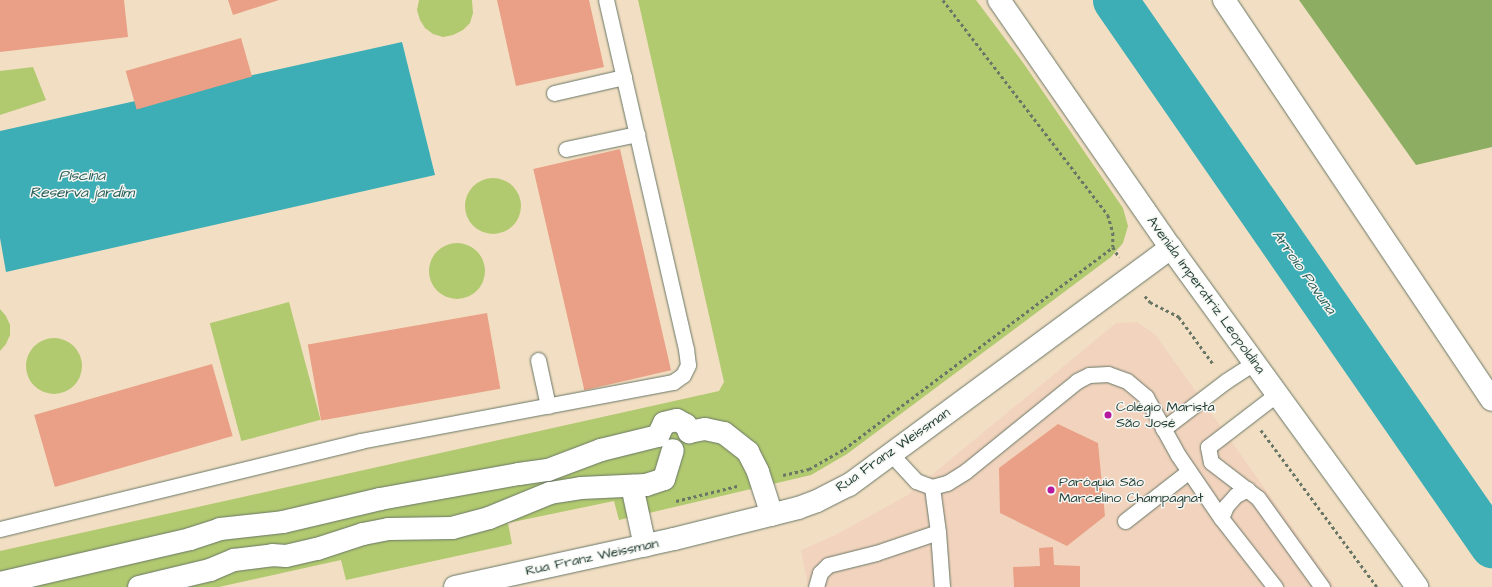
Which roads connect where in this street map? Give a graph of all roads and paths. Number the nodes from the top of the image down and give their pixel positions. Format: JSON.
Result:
{"nodes":[{"id":1,"x":606,"y":0,"type":"edge"},
{"id":2,"x":943,"y":0,"type":"edge"},
{"id":3,"x":999,"y":0,"type":"edge"},
{"id":4,"x":1224,"y":0,"type":"edge"},
{"id":5,"x":624,"y":77,"type":"junction"},
{"id":6,"x":554,"y":93,"type":"dead end"},
{"id":7,"x":637,"y":134,"type":"junction"},
{"id":8,"x":566,"y":149,"type":"dead end"},
{"id":9,"x":1113,"y":247,"type":"junction"},
{"id":10,"x":1171,"y":248,"type":"junction"},
{"id":11,"x":1131,"y":278,"type":"junction"},
{"id":12,"x":538,"y":360,"type":"dead end"},
{"id":13,"x":1254,"y":363,"type":"junction"},
{"id":14,"x":1226,"y":382,"type":"junction"},
{"id":15,"x":1277,"y":394,"type":"junction"},
{"id":16,"x":1492,"y":400,"type":"edge"},
{"id":17,"x":548,"y":406,"type":"junction"},
{"id":18,"x":1249,"y":414,"type":"junction"},
{"id":19,"x":1163,"y":429,"type":"junction"},
{"id":20,"x":666,"y":443,"type":"junction"},
{"id":21,"x":891,"y":454,"type":"junction"},
{"id":22,"x":1189,"y":472,"type":"junction"},
{"id":23,"x":761,"y":481,"type":"junction"},
{"id":24,"x":639,"y":485,"type":"junction"},
{"id":25,"x":932,"y":487,"type":"junction"},
{"id":26,"x":1248,"y":489,"type":"junction"},
{"id":27,"x":772,"y":515,"type":"junction"},
{"id":28,"x":1221,"y":518,"type":"junction"},
{"id":29,"x":1125,"y":521,"type":"dead end"},
{"id":30,"x":0,"y":529,"type":"edge"},
{"id":31,"x":938,"y":532,"type":"junction"},
{"id":32,"x":645,"y":546,"type":"junction"},
{"id":33,"x":0,"y":583,"type":"edge"},
{"id":34,"x":139,"y":587,"type":"edge"},
{"id":35,"x":455,"y":587,"type":"edge"},
{"id":36,"x":816,"y":587,"type":"edge"},
{"id":37,"x":942,"y":587,"type":"edge"},
{"id":38,"x":1275,"y":587,"type":"edge"},
{"id":39,"x":1322,"y":587,"type":"edge"},
{"id":40,"x":1377,"y":587,"type":"edge"},
{"id":41,"x":1417,"y":587,"type":"edge"}],
"edges":[{"from":1,"to":5,"type":"lane"},
{"from":2,"to":9,"type":"path"},
{"from":3,"to":10,"type":"street","name":"Avenida Imperatriz Leopoldina"},
{"from":4,"to":16,"type":"street"},
{"from":5,"to":6,"type":"lane"},
{"from":5,"to":7,"type":"lane"},
{"from":7,"to":8,"type":"lane"},
{"from":7,"to":17,"type":"lane"},
{"from":9,"to":11,"type":"path"},
{"from":9,"to":23,"type":"path"},
{"from":10,"to":11,"type":"street","name":"Rua Franz Weissman"},
{"from":10,"to":13,"type":"street","name":"Avenida Imperatriz Leopoldina"},
{"from":11,"to":14,"type":"path"},
{"from":11,"to":21,"type":"street","name":"Rua Franz Weissman"},
{"from":12,"to":17,"type":"lane"},
{"from":13,"to":14,"type":"lane"},
{"from":13,"to":15,"type":"street","name":"Avenida Imperatriz Leopoldina"},
{"from":14,"to":19,"type":"lane"},
{"from":15,"to":18,"type":"lane"},
{"from":15,"to":41,"type":"street","name":"Avenida Imperatriz Leopoldina"},
{"from":17,"to":30,"type":"lane"},
{"from":18,"to":26,"type":"lane"},
{"from":18,"to":40,"type":"path"},
{"from":19,"to":22,"type":"lane"},
{"from":19,"to":25,"type":"lane"},
{"from":20,"to":23,"type":"street"},
{"from":20,"to":24,"type":"street"},
{"from":20,"to":33,"type":"street"},
{"from":21,"to":25,"type":"lane"},
{"from":21,"to":27,"type":"street","name":"Rua Franz Weissman"},
{"from":22,"to":28,"type":"lane"},
{"from":22,"to":29,"type":"lane"},
{"from":23,"to":24,"type":"path"},
{"from":23,"to":27,"type":"street"},
{"from":24,"to":32,"type":"street"},
{"from":24,"to":34,"type":"street"},
{"from":25,"to":31,"type":"lane"},
{"from":26,"to":28,"type":"lane"},
{"from":26,"to":39,"type":"lane"},
{"from":27,"to":32,"type":"street","name":"Rua Franz Weissman"},
{"from":28,"to":38,"type":"lane"},
{"from":31,"to":36,"type":"lane"},
{"from":31,"to":37,"type":"lane"},
{"from":32,"to":35,"type":"street","name":"Rua Franz Weissman"}]}
